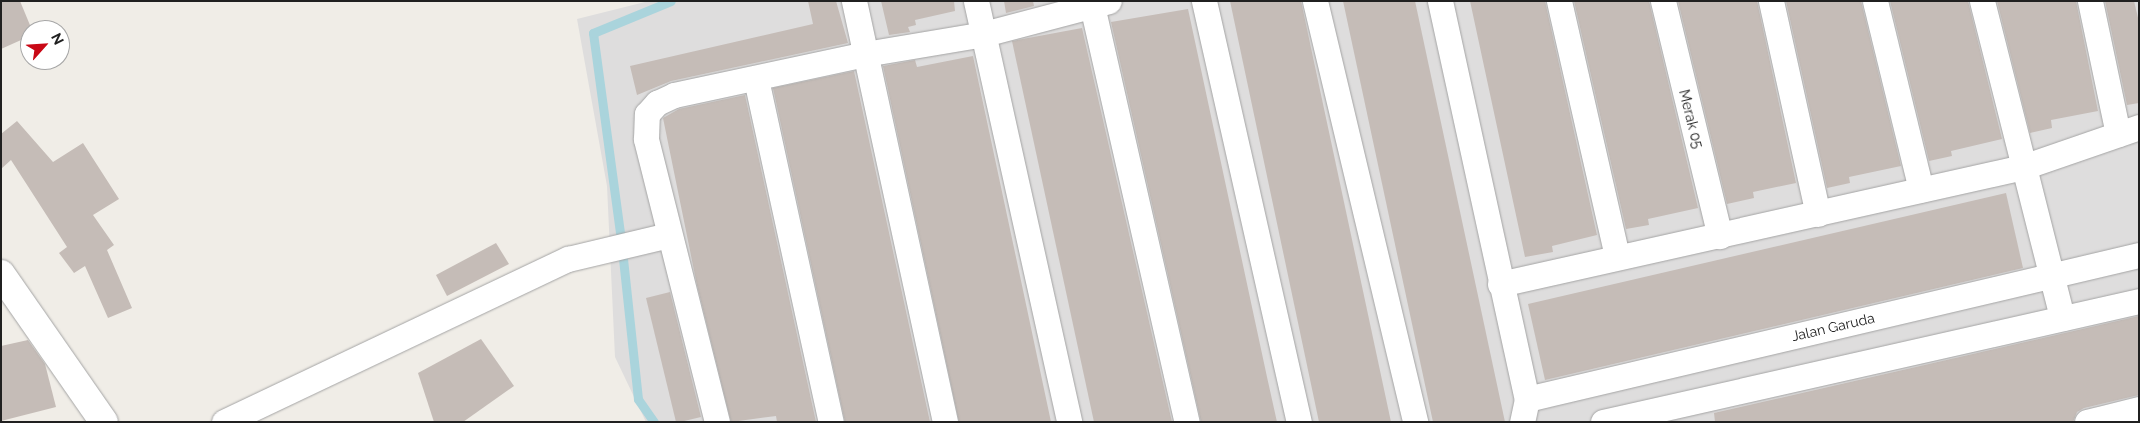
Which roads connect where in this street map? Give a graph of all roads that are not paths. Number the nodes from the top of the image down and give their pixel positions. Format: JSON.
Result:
{"nodes":[{"id":1,"x":854,"y":1,"type":"edge"},
{"id":2,"x":976,"y":1,"type":"edge"},
{"id":3,"x":1204,"y":1,"type":"edge"},
{"id":4,"x":1315,"y":1,"type":"edge"},
{"id":5,"x":1440,"y":1,"type":"edge"},
{"id":6,"x":1559,"y":1,"type":"edge"},
{"id":7,"x":1663,"y":1,"type":"edge"},
{"id":8,"x":1771,"y":1,"type":"edge"},
{"id":9,"x":1875,"y":1,"type":"edge"},
{"id":10,"x":1982,"y":1,"type":"edge"},
{"id":11,"x":2090,"y":1,"type":"edge"},
{"id":12,"x":1097,"y":2,"type":"edge"},
{"id":13,"x":984,"y":34,"type":"junction"},
{"id":14,"x":865,"y":54,"type":"junction"},
{"id":15,"x":756,"y":79,"type":"junction"},
{"id":16,"x":2128,"y":130,"type":"edge"},
{"id":17,"x":2023,"y":168,"type":"junction"},
{"id":18,"x":1921,"y":189,"type":"junction"},
{"id":19,"x":1818,"y":214,"type":"junction"},
{"id":20,"x":669,"y":236,"type":"junction"},
{"id":21,"x":1720,"y":236,"type":"junction"},
{"id":22,"x":2139,"y":255,"type":"edge"},
{"id":23,"x":1617,"y":256,"type":"junction"},
{"id":24,"x":1,"y":274,"type":"edge"},
{"id":25,"x":2052,"y":276,"type":"junction"},
{"id":26,"x":1500,"y":284,"type":"junction"},
{"id":27,"x":2139,"y":301,"type":"edge"},
{"id":28,"x":2062,"y":318,"type":"junction"},
{"id":29,"x":2139,"y":409,"type":"edge"},
{"id":30,"x":1525,"y":410,"type":"edge"},
{"id":31,"x":104,"y":422,"type":"edge"},
{"id":32,"x":224,"y":422,"type":"edge"},
{"id":33,"x":717,"y":422,"type":"edge"},
{"id":34,"x":832,"y":422,"type":"edge"},
{"id":35,"x":945,"y":422,"type":"edge"},
{"id":36,"x":1070,"y":422,"type":"edge"},
{"id":37,"x":1187,"y":422,"type":"edge"},
{"id":38,"x":1299,"y":422,"type":"edge"},
{"id":39,"x":1416,"y":422,"type":"edge"},
{"id":40,"x":1603,"y":422,"type":"edge"},
{"id":41,"x":2087,"y":422,"type":"edge"}],
"edges":[{"from":1,"to":14,"type":"street"},
{"from":2,"to":13,"type":"street"},
{"from":3,"to":38,"type":"street"},
{"from":4,"to":39,"type":"street"},
{"from":5,"to":26,"type":"street"},
{"from":6,"to":23,"type":"street"},
{"from":7,"to":21,"type":"street","name":"Merak 05"},
{"from":8,"to":19,"type":"street"},
{"from":9,"to":18,"type":"street"},
{"from":10,"to":17,"type":"street"},
{"from":11,"to":16,"type":"street"},
{"from":12,"to":13,"type":"street"},
{"from":12,"to":37,"type":"street"},
{"from":13,"to":14,"type":"street"},
{"from":13,"to":36,"type":"street"},
{"from":14,"to":15,"type":"street"},
{"from":14,"to":35,"type":"street"},
{"from":15,"to":20,"type":"street"},
{"from":15,"to":34,"type":"street"},
{"from":16,"to":17,"type":"street"},
{"from":17,"to":18,"type":"street"},
{"from":17,"to":25,"type":"street"},
{"from":18,"to":19,"type":"street"},
{"from":19,"to":21,"type":"street"},
{"from":20,"to":32,"type":"street"},
{"from":20,"to":33,"type":"street"},
{"from":21,"to":23,"type":"street"},
{"from":22,"to":25,"type":"street","name":"Jalan Garuda"},
{"from":23,"to":26,"type":"street"},
{"from":24,"to":31,"type":"street"},
{"from":25,"to":28,"type":"street"},
{"from":25,"to":30,"type":"street","name":"Jalan Garuda"},
{"from":26,"to":30,"type":"street"},
{"from":27,"to":28,"type":"street"},
{"from":28,"to":40,"type":"street"},
{"from":29,"to":41,"type":"street"}]}
